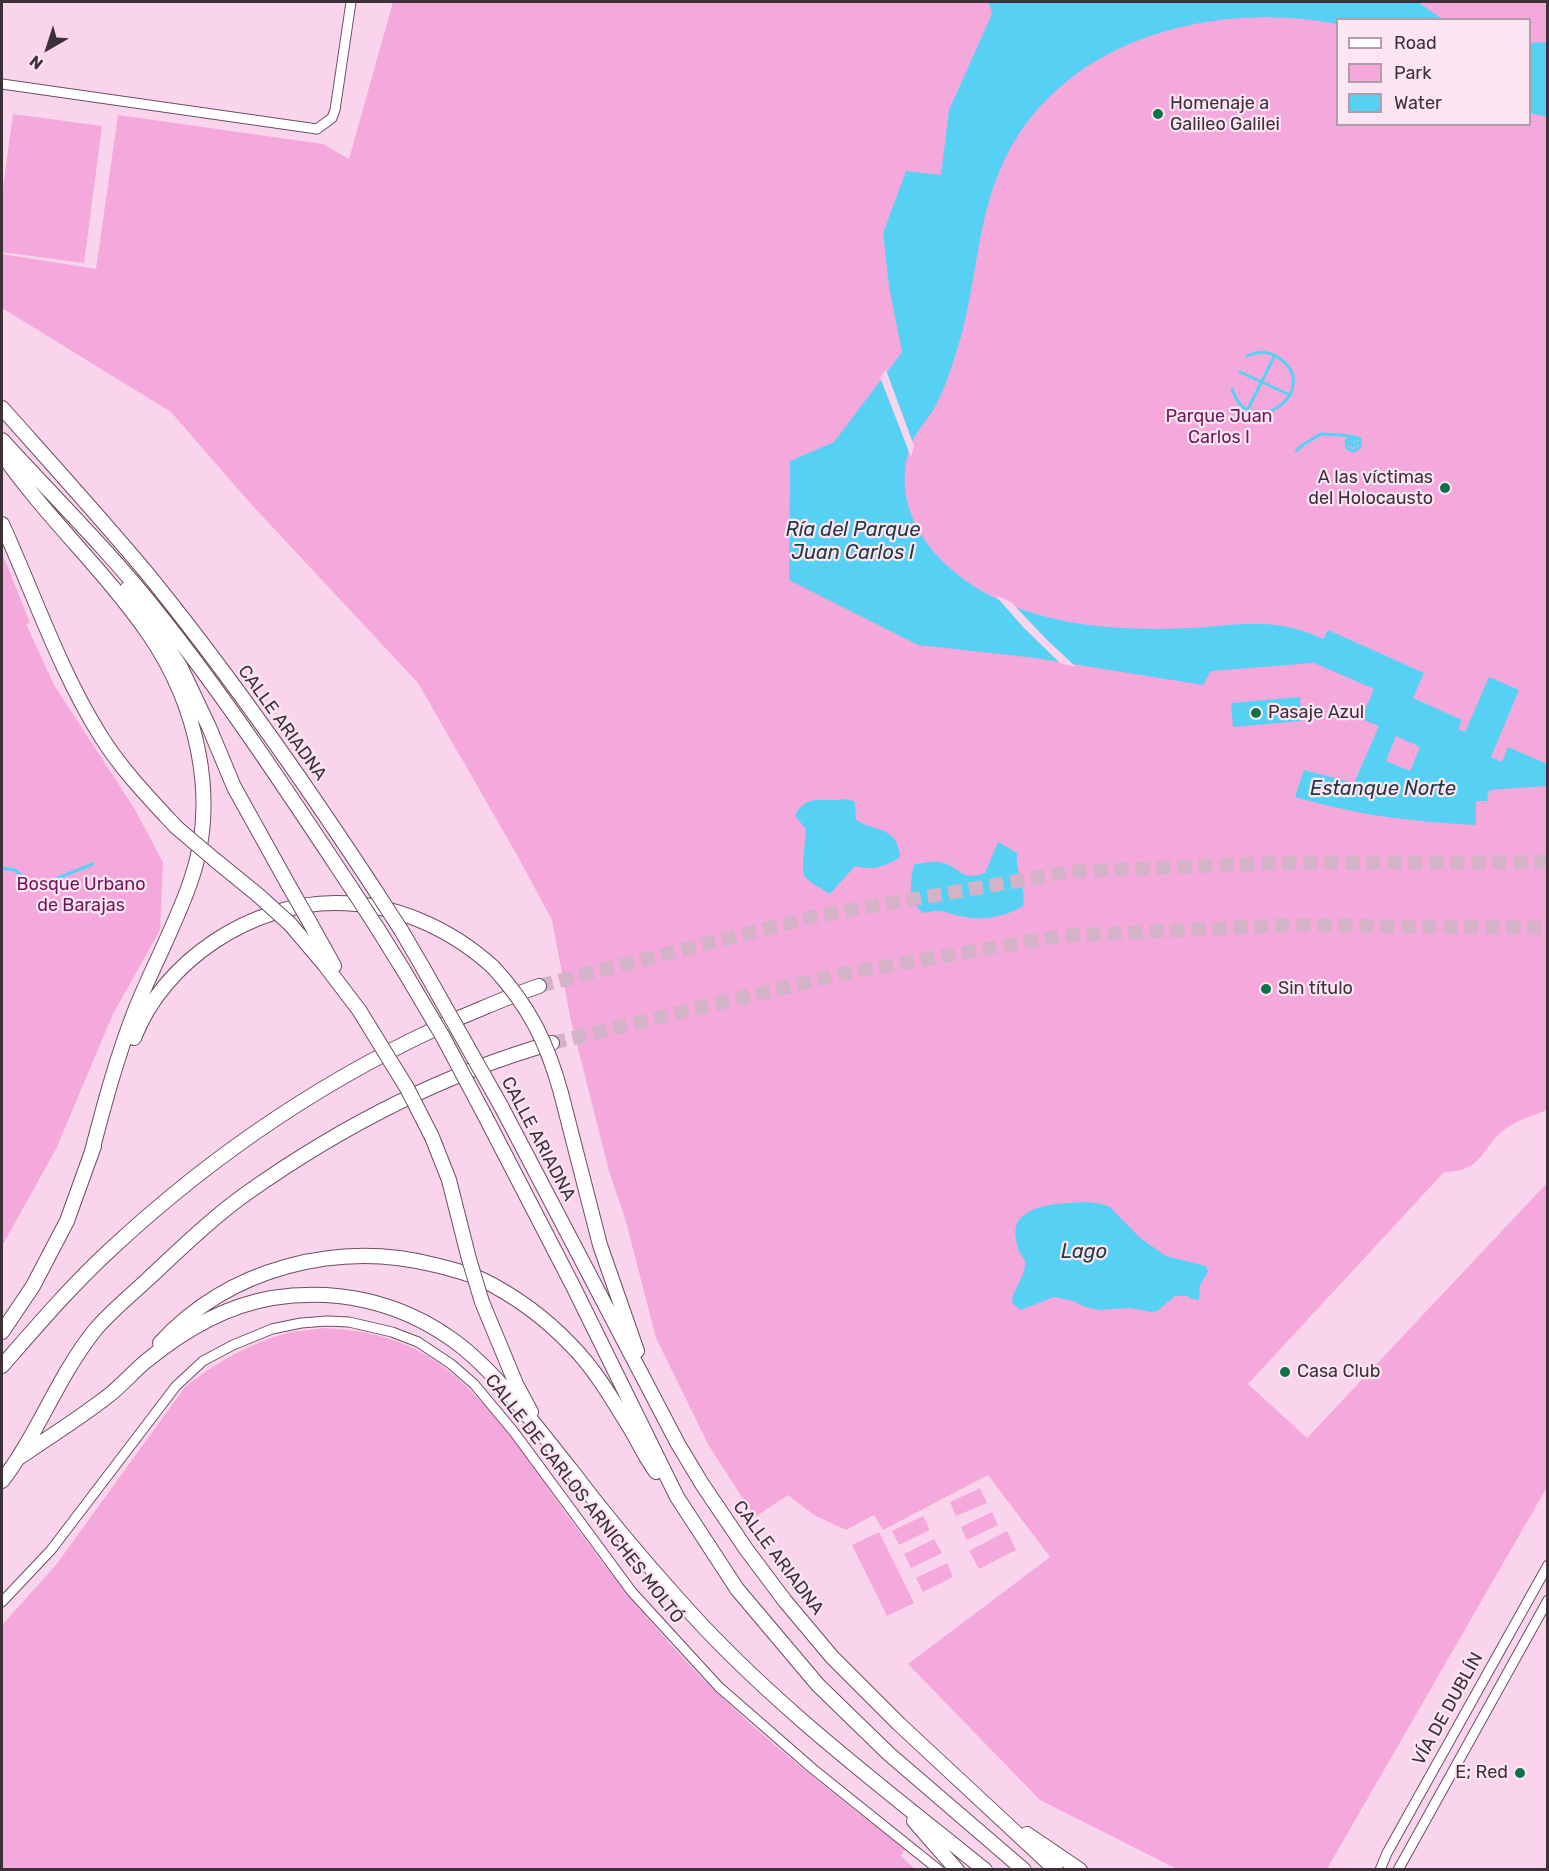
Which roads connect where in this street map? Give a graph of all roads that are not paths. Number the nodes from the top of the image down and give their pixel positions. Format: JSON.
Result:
{"nodes":[{"id":1,"x":351,"y":2,"type":"edge"},
{"id":2,"x":2,"y":84,"type":"edge"},
{"id":3,"x":2,"y":408,"type":"edge"},
{"id":4,"x":2,"y":440,"type":"edge"},
{"id":5,"x":2,"y":454,"type":"edge"},
{"id":6,"x":63,"y":507,"type":"junction"},
{"id":7,"x":2,"y":524,"type":"edge"},
{"id":8,"x":539,"y":986,"type":"tunnel mouth"},
{"id":9,"x":359,"y":1010,"type":"junction"},
{"id":10,"x":552,"y":1043,"type":"tunnel mouth"},
{"id":11,"x":91,"y":1155,"type":"junction"},
{"id":12,"x":2,"y":1332,"type":"edge"},
{"id":13,"x":145,"y":1362,"type":"junction"},
{"id":14,"x":2,"y":1366,"type":"edge"},
{"id":15,"x":653,"y":1399,"type":"junction"},
{"id":16,"x":544,"y":1436,"type":"junction"},
{"id":17,"x":20,"y":1457,"type":"junction"},
{"id":18,"x":2,"y":1481,"type":"edge"},
{"id":19,"x":677,"y":1497,"type":"junction"},
{"id":20,"x":1548,"y":1565,"type":"edge"},
{"id":21,"x":1548,"y":1600,"type":"edge"},
{"id":22,"x":2,"y":1602,"type":"edge"},
{"id":23,"x":882,"y":1786,"type":"junction"},
{"id":24,"x":986,"y":1806,"type":"junction"},
{"id":25,"x":939,"y":1869,"type":"edge"},
{"id":26,"x":957,"y":1869,"type":"edge"},
{"id":27,"x":985,"y":1869,"type":"edge"},
{"id":28,"x":1024,"y":1869,"type":"edge"},
{"id":29,"x":1056,"y":1869,"type":"edge"},
{"id":30,"x":1080,"y":1869,"type":"edge"},
{"id":31,"x":1380,"y":1869,"type":"edge"},
{"id":32,"x":1398,"y":1869,"type":"edge"}],
"edges":[{"from":1,"to":2,"type":"street"},
{"from":3,"to":15,"type":"highway","name":"CALLE ARIADNA","bridge":true},
{"from":4,"to":6,"type":"highway","name":"CALLE ARIADNA"},
{"from":5,"to":11,"type":"highway"},
{"from":6,"to":9,"type":"highway","bridge":true},
{"from":6,"to":19,"type":"highway","name":"CALLE ARIADNA","bridge":true},
{"from":7,"to":9,"type":"highway","bridge":true},
{"from":8,"to":14,"type":"highway"},
{"from":9,"to":16,"type":"highway","bridge":true},
{"from":10,"to":17,"type":"highway"},
{"from":11,"to":12,"type":"highway"},
{"from":11,"to":15,"type":"highway","bridge":true},
{"from":13,"to":16,"type":"highway"},
{"from":13,"to":17,"type":"highway"},
{"from":13,"to":19,"type":"highway"},
{"from":15,"to":24,"type":"highway","name":"CALLE ARIADNA"},
{"from":16,"to":23,"type":"highway"},
{"from":17,"to":18,"type":"highway"},
{"from":19,"to":28,"type":"highway","name":"CALLE ARIADNA"},
{"from":20,"to":31,"type":"street","name":"VÍA DE DUBLÍN"},
{"from":21,"to":32,"type":"street","name":"VÍA DE DUBLÍN"},
{"from":22,"to":25,"type":"street","name":"CALLE DE CARLOS ARNICHES MOLTÓ"},
{"from":23,"to":26,"type":"highway"},
{"from":23,"to":27,"type":"highway"},
{"from":24,"to":29,"type":"highway","name":"CALLE ARIADNA"},
{"from":24,"to":30,"type":"highway"}]}
